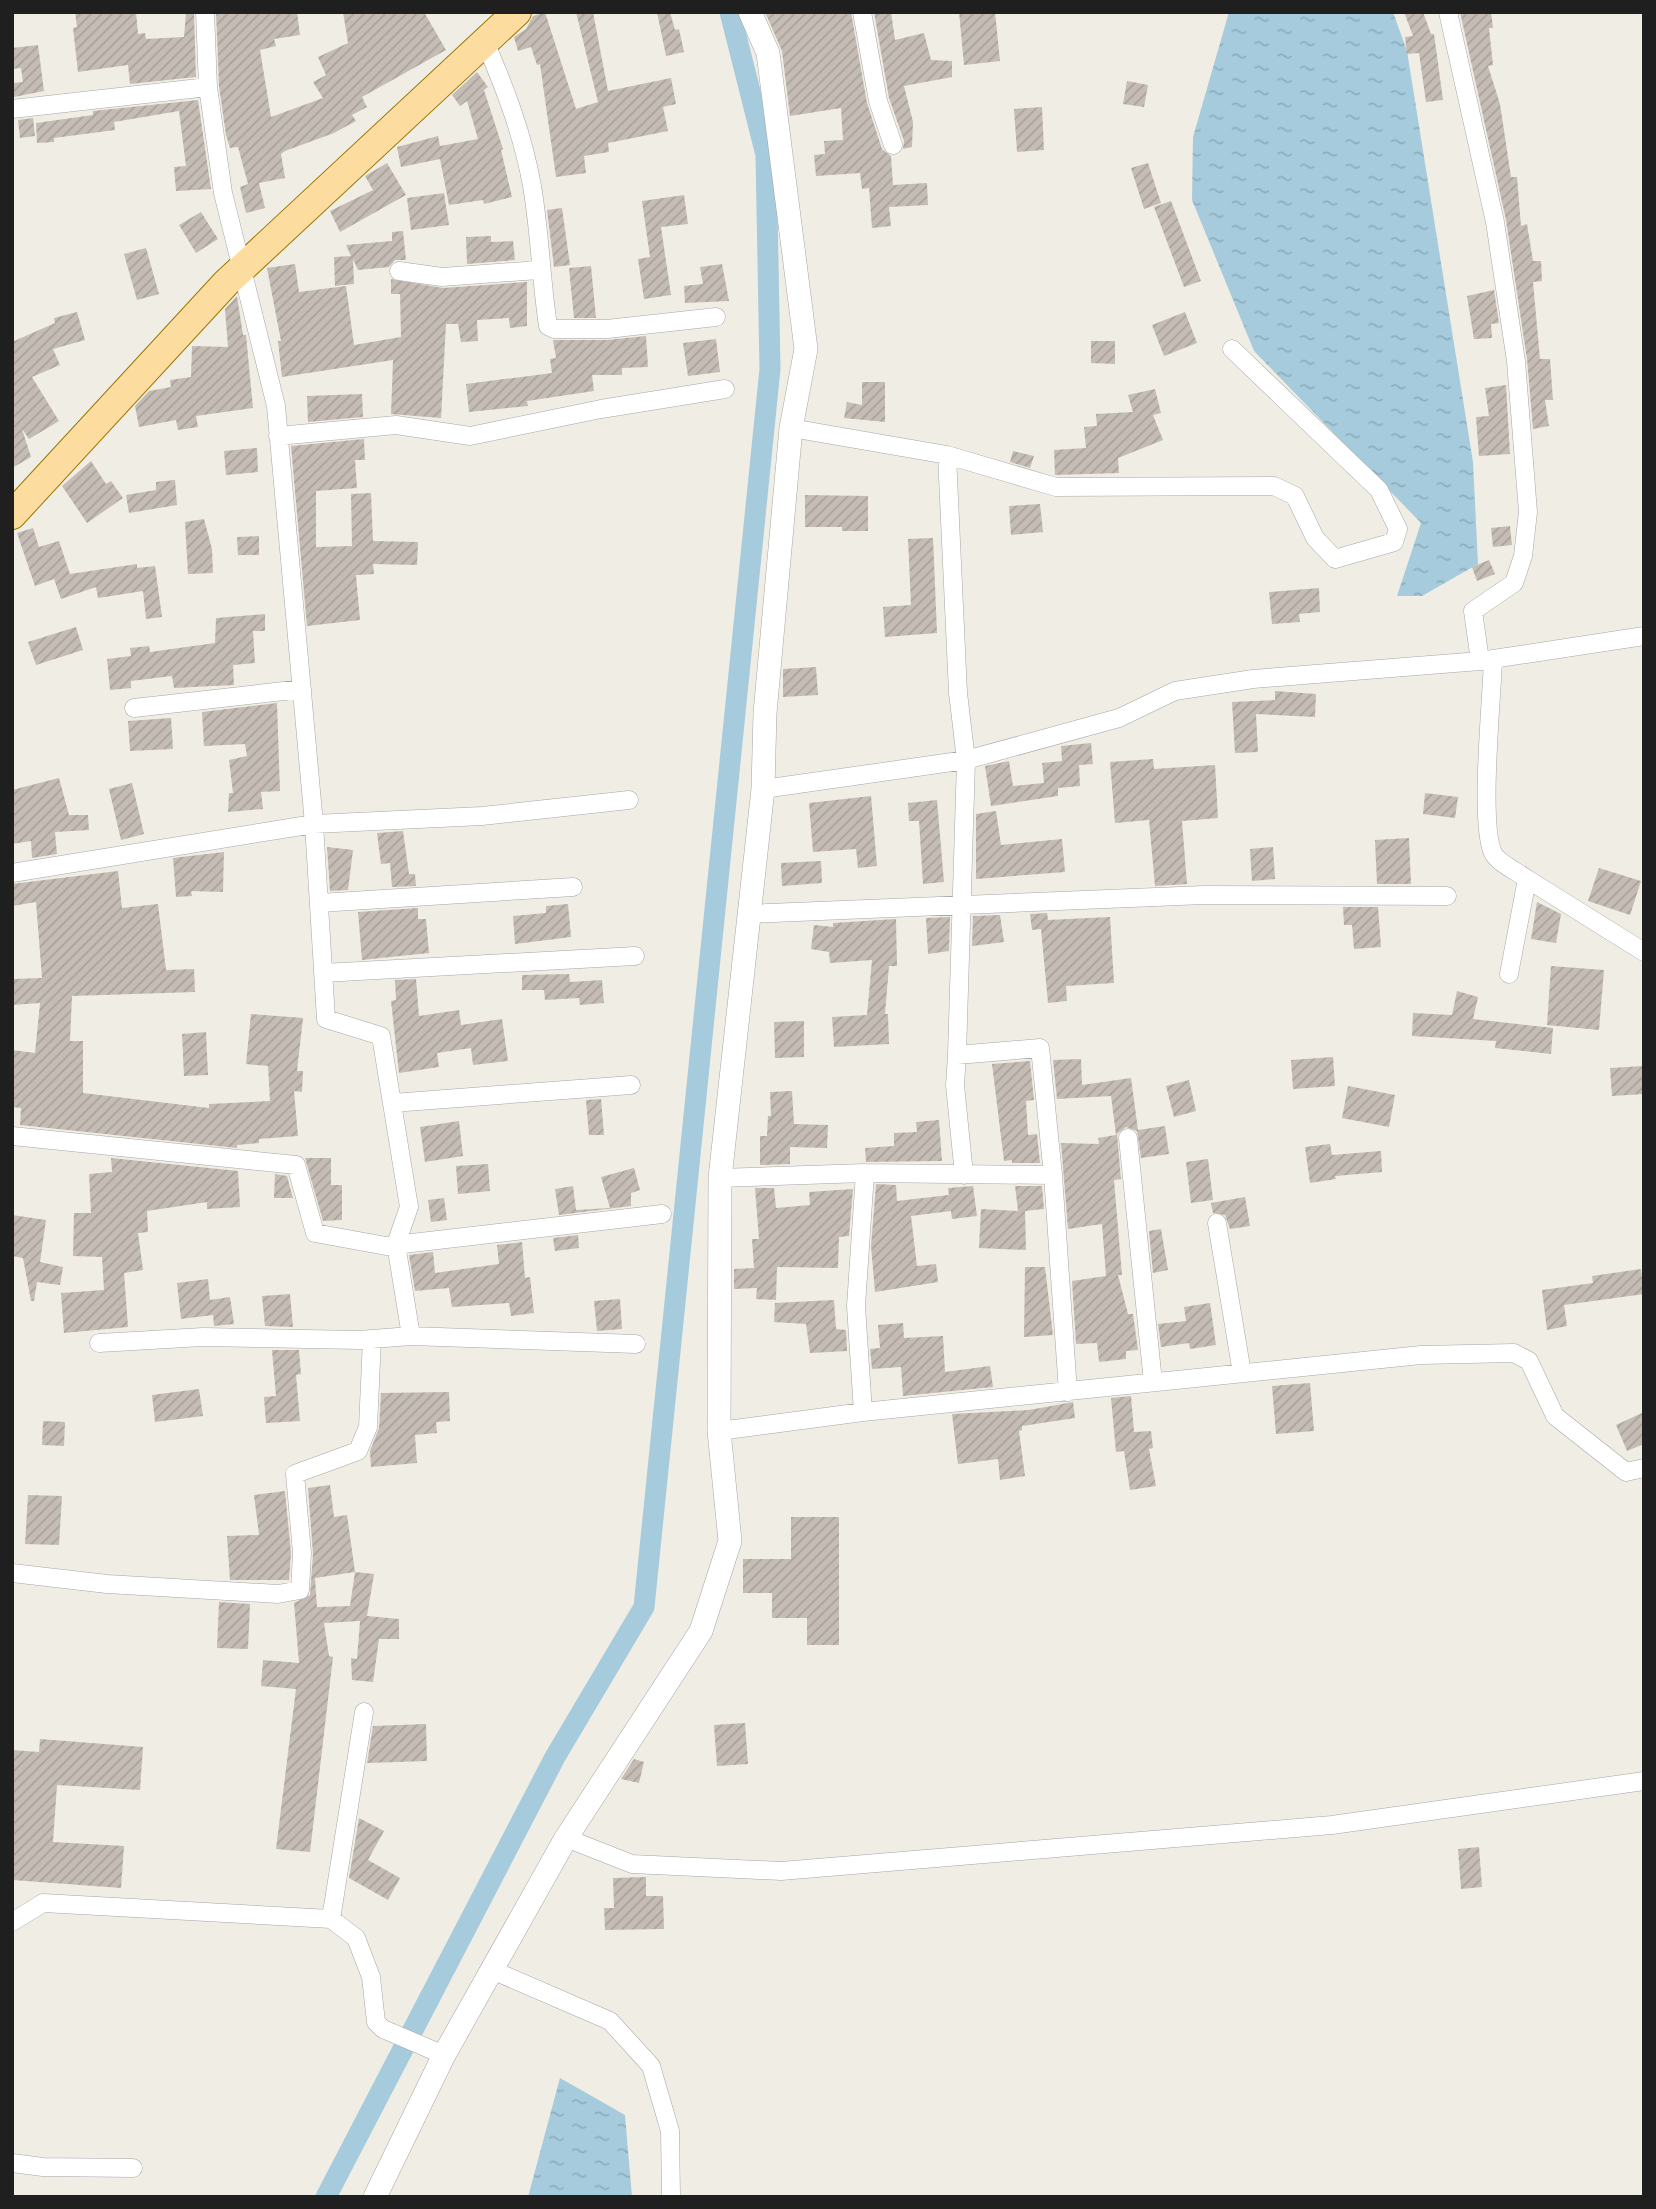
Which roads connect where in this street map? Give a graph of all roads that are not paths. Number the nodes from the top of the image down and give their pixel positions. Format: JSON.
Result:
{"nodes":[{"id":1,"x":205,"y":12,"type":"edge"},
{"id":2,"x":517,"y":12,"type":"edge"},
{"id":3,"x":750,"y":12,"type":"edge"},
{"id":4,"x":862,"y":12,"type":"edge"},
{"id":5,"x":1448,"y":12,"type":"edge"},
{"id":6,"x":485,"y":42,"type":"junction"},
{"id":7,"x":208,"y":87,"type":"junction"},
{"id":8,"x":12,"y":109,"type":"edge"},
{"id":9,"x":893,"y":145,"type":"dead end"},
{"id":10,"x":243,"y":268,"type":"junction"},
{"id":11,"x":399,"y":271,"type":"dead end"},
{"id":12,"x":539,"y":271,"type":"junction"},
{"id":13,"x":716,"y":317,"type":"dead end"},
{"id":14,"x":1232,"y":349,"type":"dead end"},
{"id":15,"x":724,"y":389,"type":"dead end"},
{"id":16,"x":791,"y":428,"type":"junction"},
{"id":17,"x":278,"y":436,"type":"junction"},
{"id":18,"x":947,"y":455,"type":"junction"},
{"id":19,"x":12,"y":514,"type":"edge"},
{"id":20,"x":1644,"y":636,"type":"edge"},
{"id":21,"x":1487,"y":660,"type":"junction"},
{"id":22,"x":302,"y":689,"type":"junction"},
{"id":23,"x":134,"y":708,"type":"dead end"},
{"id":24,"x":965,"y":760,"type":"junction"},
{"id":25,"x":763,"y":789,"type":"junction"},
{"id":26,"x":629,"y":800,"type":"dead end"},
{"id":27,"x":314,"y":824,"type":"junction"},
{"id":28,"x":12,"y":873,"type":"edge"},
{"id":29,"x":1527,"y":878,"type":"junction"},
{"id":30,"x":573,"y":887,"type":"dead end"},
{"id":31,"x":1447,"y":896,"type":"dead end"},
{"id":32,"x":319,"y":903,"type":"junction"},
{"id":33,"x":961,"y":905,"type":"junction"},
{"id":34,"x":747,"y":914,"type":"junction"},
{"id":35,"x":1644,"y":952,"type":"edge"},
{"id":36,"x":635,"y":956,"type":"dead end"},
{"id":37,"x":323,"y":973,"type":"junction"},
{"id":38,"x":1509,"y":974,"type":"dead end"},
{"id":39,"x":957,"y":1055,"type":"junction"},
{"id":40,"x":631,"y":1085,"type":"dead end"},
{"id":41,"x":392,"y":1103,"type":"junction"},
{"id":42,"x":12,"y":1136,"type":"edge"},
{"id":43,"x":1128,"y":1138,"type":"dead end"},
{"id":44,"x":865,"y":1173,"type":"junction"},
{"id":45,"x":964,"y":1175,"type":"junction"},
{"id":46,"x":1053,"y":1175,"type":"junction"},
{"id":47,"x":720,"y":1178,"type":"junction"},
{"id":48,"x":662,"y":1214,"type":"dead end"},
{"id":49,"x":1217,"y":1223,"type":"dead end"},
{"id":50,"x":396,"y":1244,"type":"junction"},
{"id":51,"x":411,"y":1336,"type":"junction"},
{"id":52,"x":372,"y":1339,"type":"junction"},
{"id":53,"x":99,"y":1343,"type":"dead end"},
{"id":54,"x":636,"y":1344,"type":"dead end"},
{"id":55,"x":1242,"y":1373,"type":"junction"},
{"id":56,"x":1153,"y":1382,"type":"junction"},
{"id":57,"x":1068,"y":1392,"type":"junction"},
{"id":58,"x":863,"y":1412,"type":"junction"},
{"id":59,"x":719,"y":1431,"type":"junction"},
{"id":60,"x":1644,"y":1468,"type":"edge"},
{"id":61,"x":12,"y":1573,"type":"edge"},
{"id":62,"x":364,"y":1712,"type":"dead end"},
{"id":63,"x":1644,"y":1780,"type":"edge"},
{"id":64,"x":566,"y":1838,"type":"junction"},
{"id":65,"x":331,"y":1919,"type":"junction"},
{"id":66,"x":12,"y":1922,"type":"edge"},
{"id":67,"x":492,"y":1970,"type":"junction"},
{"id":68,"x":444,"y":2055,"type":"junction"},
{"id":69,"x":12,"y":2163,"type":"edge"},
{"id":70,"x":133,"y":2168,"type":"dead end"},
{"id":71,"x":375,"y":2197,"type":"edge"},
{"id":72,"x":671,"y":2197,"type":"edge"}],
"edges":[{"from":1,"to":7,"type":"street"},
{"from":2,"to":6,"type":"main road"},
{"from":3,"to":16,"type":"street"},
{"from":4,"to":9,"type":"street"},
{"from":5,"to":21,"type":"street"},
{"from":6,"to":10,"type":"main road"},
{"from":6,"to":12,"type":"street"},
{"from":7,"to":8,"type":"street"},
{"from":7,"to":10,"type":"street"},
{"from":10,"to":17,"type":"street"},
{"from":10,"to":19,"type":"main road"},
{"from":11,"to":12,"type":"street"},
{"from":12,"to":13,"type":"street"},
{"from":14,"to":18,"type":"street"},
{"from":15,"to":17,"type":"street"},
{"from":16,"to":18,"type":"street"},
{"from":16,"to":25,"type":"street"},
{"from":17,"to":22,"type":"street"},
{"from":18,"to":24,"type":"street"},
{"from":20,"to":21,"type":"street"},
{"from":21,"to":24,"type":"street"},
{"from":21,"to":29,"type":"street"},
{"from":22,"to":23,"type":"street"},
{"from":22,"to":27,"type":"street"},
{"from":24,"to":25,"type":"street"},
{"from":24,"to":33,"type":"street"},
{"from":25,"to":34,"type":"street"},
{"from":26,"to":27,"type":"street"},
{"from":27,"to":28,"type":"street"},
{"from":27,"to":32,"type":"street"},
{"from":29,"to":35,"type":"street"},
{"from":29,"to":38,"type":"street"},
{"from":30,"to":32,"type":"street"},
{"from":31,"to":33,"type":"street"},
{"from":32,"to":37,"type":"street"},
{"from":33,"to":34,"type":"street"},
{"from":33,"to":39,"type":"street"},
{"from":34,"to":47,"type":"street"},
{"from":36,"to":37,"type":"street"},
{"from":37,"to":41,"type":"street"},
{"from":39,"to":45,"type":"street"},
{"from":39,"to":46,"type":"street"},
{"from":40,"to":41,"type":"street"},
{"from":41,"to":50,"type":"street"},
{"from":42,"to":50,"type":"street"},
{"from":43,"to":56,"type":"street"},
{"from":44,"to":45,"type":"street"},
{"from":44,"to":47,"type":"street"},
{"from":44,"to":58,"type":"street"},
{"from":45,"to":46,"type":"street"},
{"from":46,"to":57,"type":"street"},
{"from":47,"to":59,"type":"street"},
{"from":48,"to":50,"type":"street"},
{"from":49,"to":55,"type":"street"},
{"from":50,"to":51,"type":"street"},
{"from":51,"to":52,"type":"street"},
{"from":51,"to":54,"type":"street"},
{"from":52,"to":53,"type":"street"},
{"from":52,"to":61,"type":"street"},
{"from":55,"to":56,"type":"street"},
{"from":55,"to":60,"type":"street"},
{"from":56,"to":57,"type":"street"},
{"from":57,"to":58,"type":"street"},
{"from":58,"to":59,"type":"street"},
{"from":59,"to":64,"type":"street"},
{"from":62,"to":65,"type":"street"},
{"from":63,"to":64,"type":"street"},
{"from":64,"to":67,"type":"street"},
{"from":65,"to":66,"type":"street"},
{"from":65,"to":68,"type":"street"},
{"from":67,"to":68,"type":"street"},
{"from":67,"to":72,"type":"street"},
{"from":68,"to":71,"type":"street"},
{"from":69,"to":70,"type":"street"}]}
